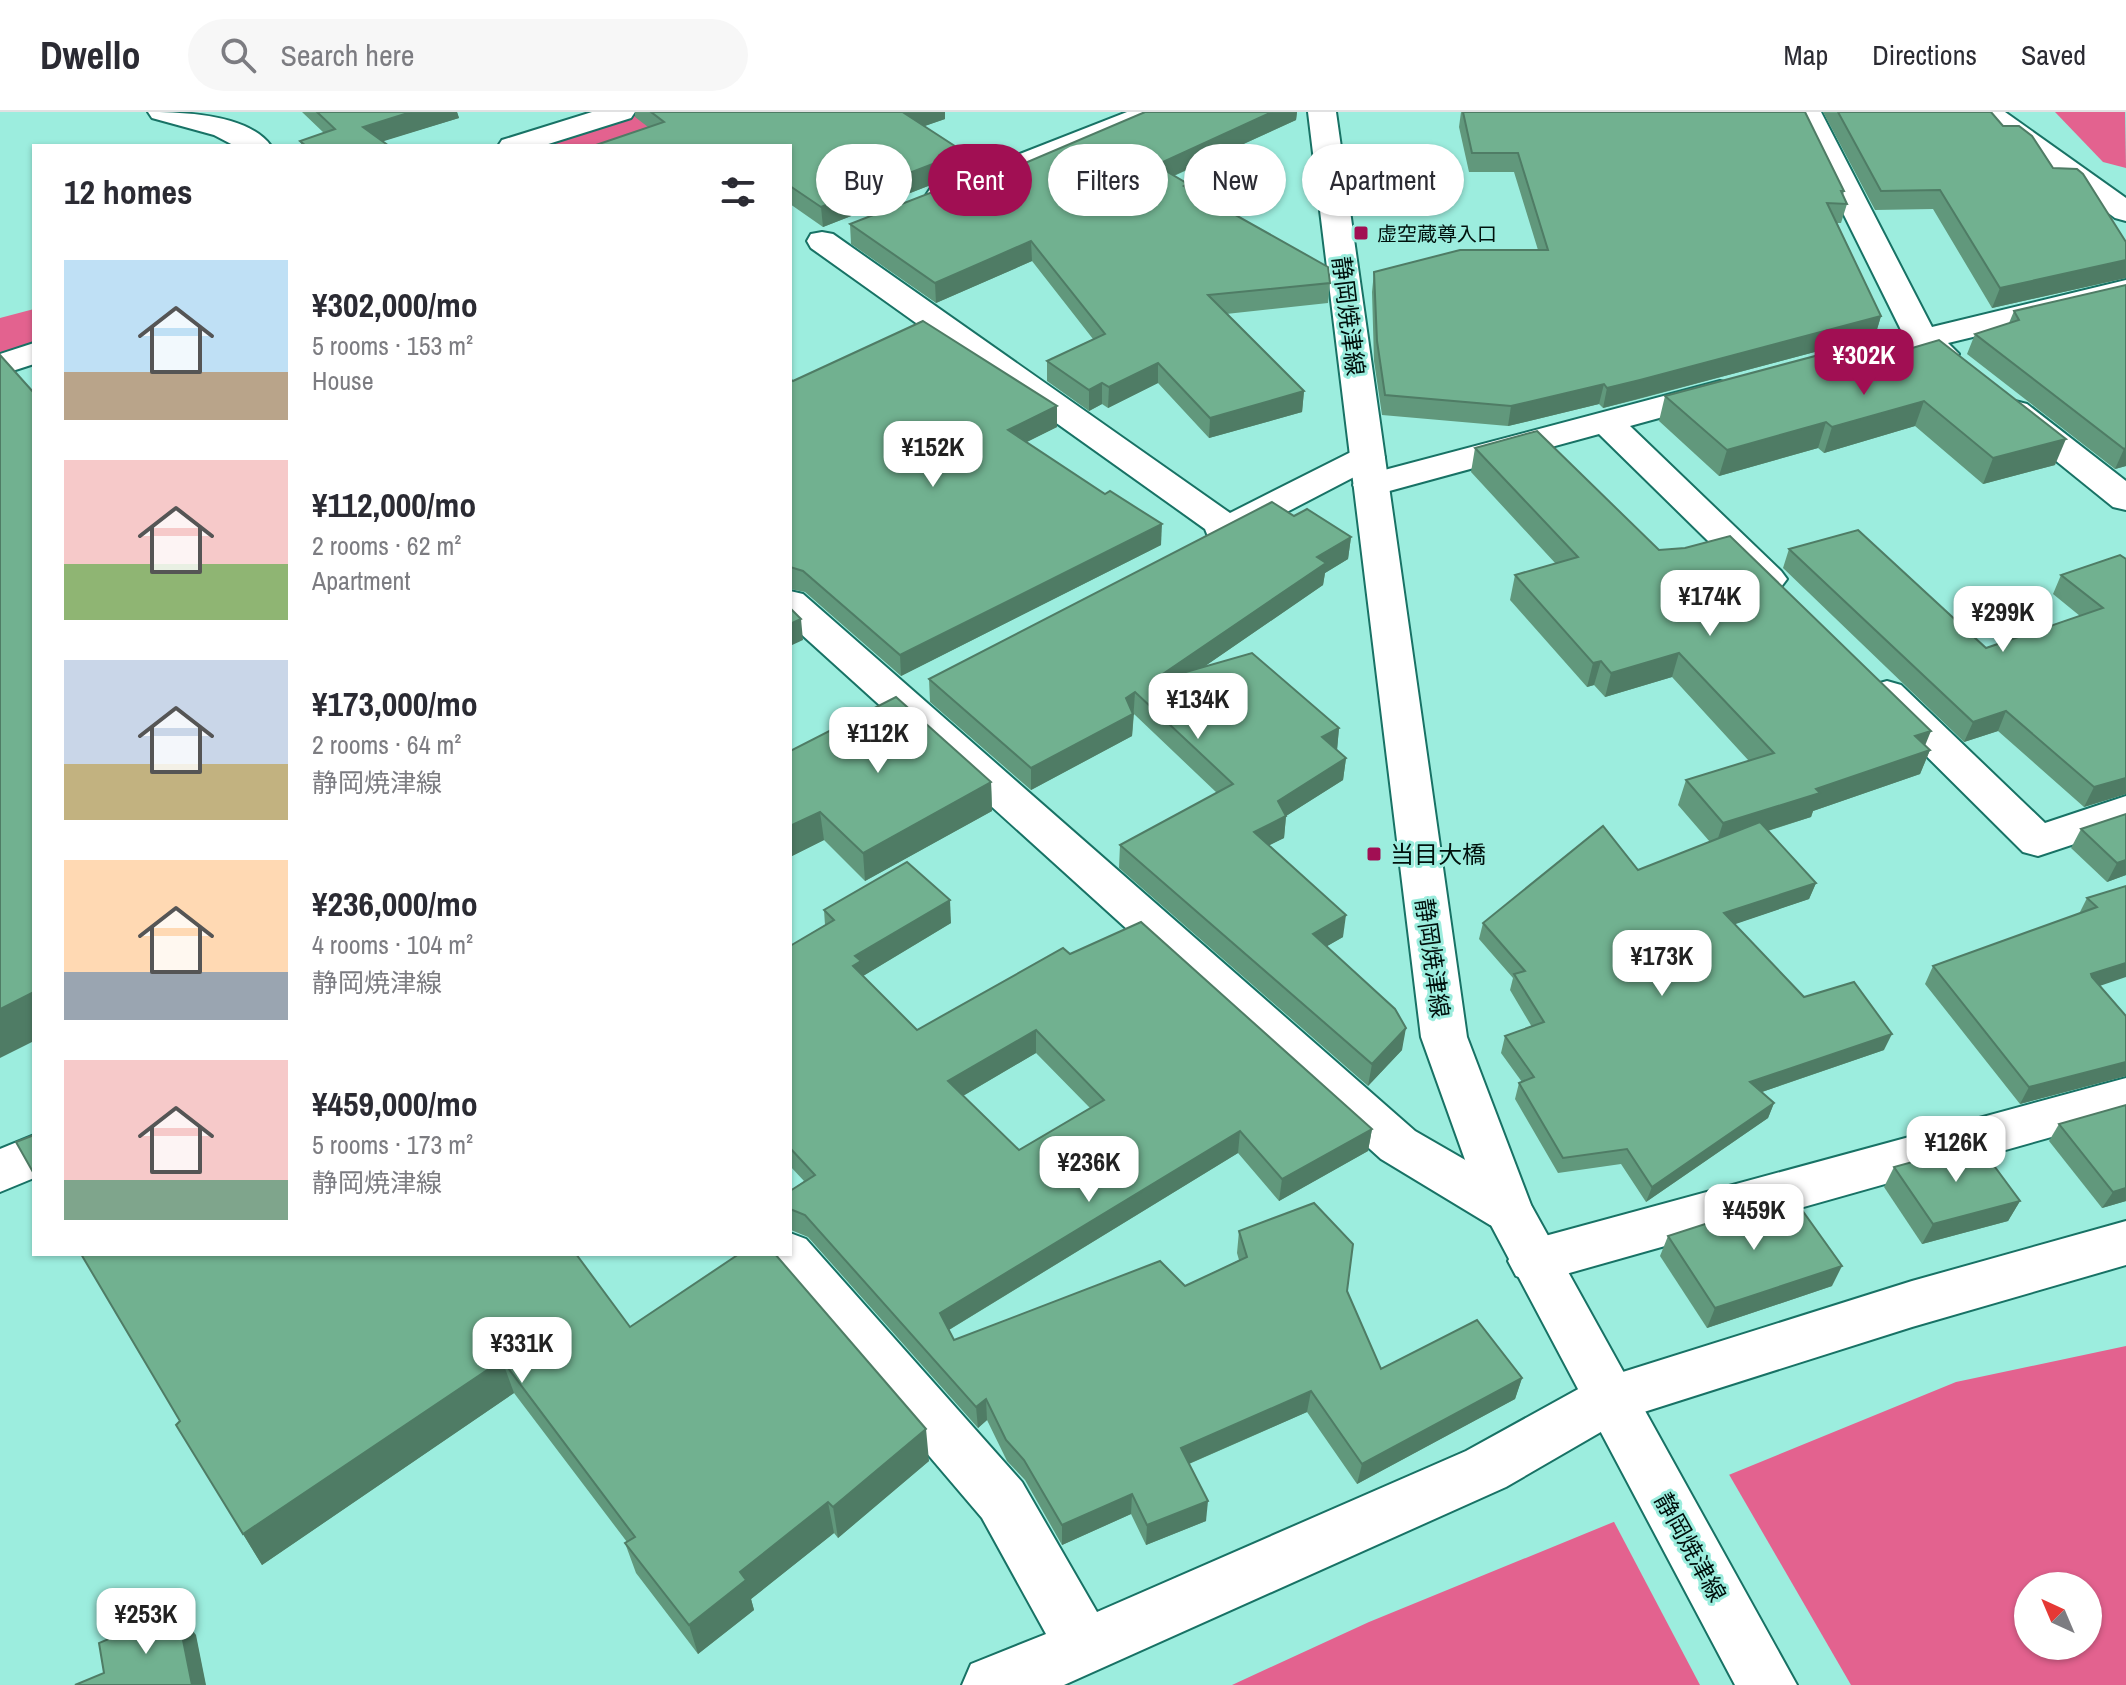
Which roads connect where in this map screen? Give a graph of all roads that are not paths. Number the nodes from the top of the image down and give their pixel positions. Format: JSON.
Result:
{"nodes":[{"id":1,"x":162,"y":112,"type":"edge"},
{"id":2,"x":621,"y":112,"type":"edge"},
{"id":3,"x":1152,"y":112,"type":"edge"},
{"id":4,"x":1322,"y":112,"type":"edge"},
{"id":5,"x":1807,"y":112,"type":"edge"},
{"id":6,"x":1987,"y":112,"type":"edge"},
{"id":7,"x":253,"y":144,"type":"edge"},
{"id":8,"x":518,"y":144,"type":"edge"},
{"id":9,"x":912,"y":205,"type":"edge"},
{"id":10,"x":2126,"y":212,"type":"edge"},
{"id":11,"x":825,"y":240,"type":"dead end"},
{"id":12,"x":2126,"y":290,"type":"edge"},
{"id":13,"x":1921,"y":337,"type":"junction"},
{"id":14,"x":1816,"y":365,"type":"edge"},
{"id":15,"x":1756,"y":382,"type":"edge"},
{"id":16,"x":1606,"y":422,"type":"junction"},
{"id":17,"x":1369,"y":471,"type":"junction"},
{"id":18,"x":2126,"y":499,"type":"edge"},
{"id":19,"x":1228,"y":528,"type":"junction"},
{"id":20,"x":1187,"y":549,"type":"edge"},
{"id":21,"x":792,"y":604,"type":"edge"},
{"id":22,"x":1799,"y":609,"type":"edge"},
{"id":23,"x":1856,"y":664,"type":"edge"},
{"id":24,"x":911,"y":690,"type":"junction"},
{"id":25,"x":857,"y":718,"type":"edge"},
{"id":26,"x":2126,"y":811,"type":"edge"},
{"id":27,"x":2126,"y":1097,"type":"edge"},
{"id":28,"x":32,"y":1156,"type":"edge"},
{"id":29,"x":0,"y":1172,"type":"edge"},
{"id":30,"x":1508,"y":1210,"type":"junction"},
{"id":31,"x":2126,"y":1243,"type":"edge"},
{"id":32,"x":790,"y":1256,"type":"edge"},
{"id":33,"x":1534,"y":1261,"type":"junction"},
{"id":34,"x":1622,"y":1421,"type":"junction"},
{"id":35,"x":1085,"y":1647,"type":"junction"},
{"id":36,"x":992,"y":1685,"type":"edge"},
{"id":37,"x":1767,"y":1685,"type":"edge"}],
"edges":[{"from":1,"to":7,"type":"street"},
{"from":2,"to":8,"type":"street"},
{"from":3,"to":9,"type":"street"},
{"from":4,"to":17,"type":"street","name":"静岡焼津線"},
{"from":5,"to":13,"type":"street"},
{"from":6,"to":10,"type":"street"},
{"from":11,"to":19,"type":"street"},
{"from":12,"to":13,"type":"street"},
{"from":13,"to":14,"type":"street"},
{"from":13,"to":18,"type":"street"},
{"from":15,"to":16,"type":"street"},
{"from":16,"to":17,"type":"street"},
{"from":16,"to":22,"type":"street"},
{"from":17,"to":19,"type":"street"},
{"from":17,"to":30,"type":"street","name":"静岡焼津線"},
{"from":19,"to":20,"type":"street"},
{"from":21,"to":24,"type":"street"},
{"from":23,"to":26,"type":"street"},
{"from":24,"to":25,"type":"street"},
{"from":24,"to":30,"type":"street"},
{"from":27,"to":33,"type":"street"},
{"from":28,"to":29,"type":"street"},
{"from":30,"to":33,"type":"street","name":"静岡焼津線"},
{"from":31,"to":34,"type":"street"},
{"from":32,"to":35,"type":"street"},
{"from":33,"to":34,"type":"street","name":"静岡焼津線"},
{"from":34,"to":35,"type":"street"},
{"from":34,"to":37,"type":"street","name":"静岡焼津線"},
{"from":35,"to":36,"type":"street"}]}
